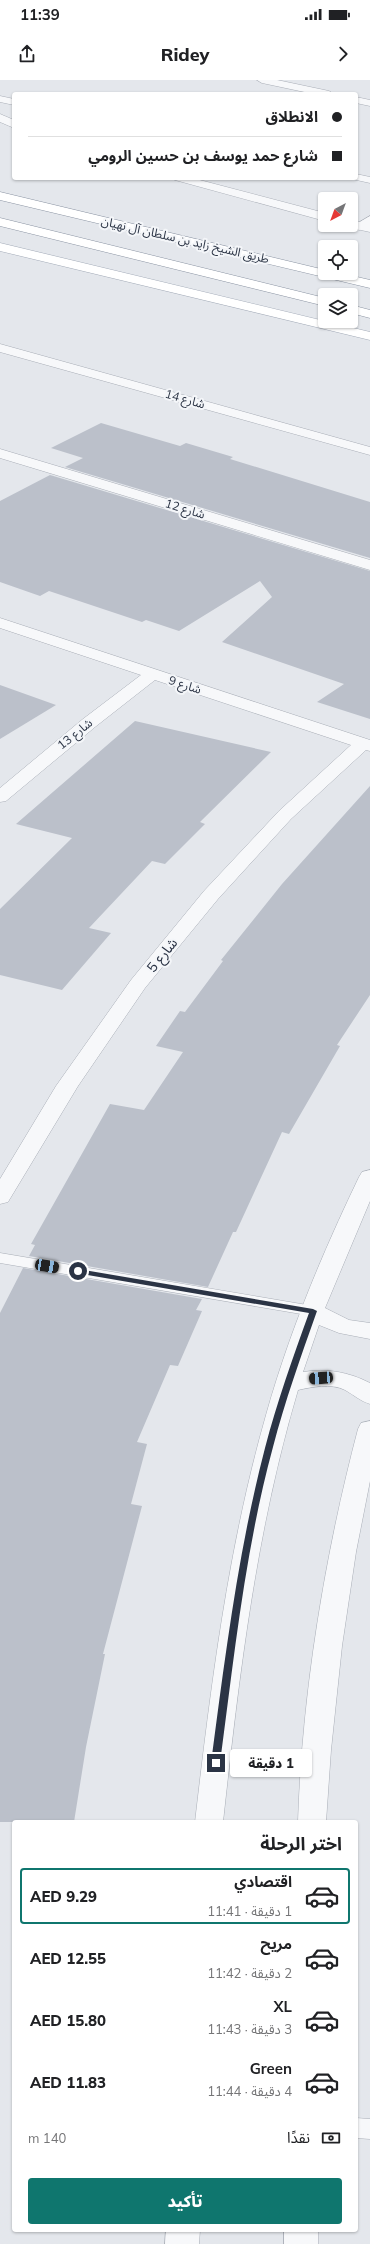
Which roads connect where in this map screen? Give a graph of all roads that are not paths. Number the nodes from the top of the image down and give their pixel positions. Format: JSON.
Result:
{"nodes":[{"id":1,"x":266,"y":80,"type":"edge"},
{"id":2,"x":320,"y":92,"type":"edge"},
{"id":3,"x":0,"y":99,"type":"edge"},
{"id":4,"x":358,"y":100,"type":"edge"},
{"id":5,"x":12,"y":102,"type":"edge"},
{"id":6,"x":370,"y":103,"type":"edge"},
{"id":7,"x":0,"y":116,"type":"edge"},
{"id":8,"x":12,"y":124,"type":"edge"},
{"id":9,"x":358,"y":177,"type":"edge"},
{"id":10,"x":186,"y":180,"type":"edge"},
{"id":11,"x":370,"y":180,"type":"edge"},
{"id":12,"x":0,"y":196,"type":"edge"},
{"id":13,"x":318,"y":215,"type":"edge"},
{"id":14,"x":370,"y":220,"type":"edge"},
{"id":15,"x":0,"y":222,"type":"edge"},
{"id":16,"x":360,"y":226,"type":"edge"},
{"id":17,"x":0,"y":247,"type":"edge"},
{"id":18,"x":288,"y":264,"type":"junction"},
{"id":19,"x":318,"y":269,"type":"edge"},
{"id":20,"x":358,"y":276,"type":"edge"},
{"id":21,"x":370,"y":278,"type":"edge"},
{"id":22,"x":370,"y":284,"type":"edge"},
{"id":23,"x":318,"y":300,"type":"edge"},
{"id":24,"x":358,"y":311,"type":"edge"},
{"id":25,"x":370,"y":314,"type":"edge"},
{"id":26,"x":370,"y":336,"type":"edge"},
{"id":27,"x":0,"y":348,"type":"edge"},
{"id":28,"x":370,"y":451,"type":"edge"},
{"id":29,"x":0,"y":453,"type":"edge"},
{"id":30,"x":370,"y":565,"type":"edge"},
{"id":31,"x":0,"y":623,"type":"edge"},
{"id":32,"x":153,"y":674,"type":"junction"},
{"id":33,"x":366,"y":745,"type":"edge"},
{"id":34,"x":0,"y":797,"type":"edge"},
{"id":35,"x":370,"y":1177,"type":"edge"},
{"id":36,"x":0,"y":1197,"type":"edge"},
{"id":37,"x":0,"y":1258,"type":"edge"},
{"id":38,"x":313,"y":1311,"type":"junction"},
{"id":39,"x":370,"y":1331,"type":"edge"},
{"id":40,"x":288,"y":1384,"type":"junction"},
{"id":41,"x":370,"y":1396,"type":"edge"},
{"id":42,"x":370,"y":1430,"type":"edge"},
{"id":43,"x":209,"y":1820,"type":"edge"},
{"id":44,"x":312,"y":1820,"type":"edge"},
{"id":45,"x":358,"y":2128,"type":"edge"},
{"id":46,"x":370,"y":2129,"type":"edge"},
{"id":47,"x":183,"y":2232,"type":"edge"},
{"id":48,"x":301,"y":2232,"type":"edge"},
{"id":49,"x":182,"y":2244,"type":"edge"},
{"id":50,"x":301,"y":2244,"type":"edge"}],
"edges":[{"from":1,"to":2,"type":"street"},
{"from":3,"to":5,"type":"street"},
{"from":4,"to":6,"type":"street"},
{"from":7,"to":8,"type":"street"},
{"from":9,"to":11,"type":"street"},
{"from":10,"to":13,"type":"street"},
{"from":12,"to":18,"type":"main road","name":"طريق الشيخ زايد بن سلطان آل نهيان"},
{"from":14,"to":16,"type":"street"},
{"from":15,"to":23,"type":"main road","name":"طريق الشيخ زايد بن سلطان آل نهيان"},
{"from":17,"to":26,"type":"main road"},
{"from":18,"to":19,"type":"main road"},
{"from":18,"to":22,"type":"main road","name":"طريق الشيخ زايد بن سلطان آل نهيان"},
{"from":20,"to":21,"type":"main road"},
{"from":24,"to":25,"type":"main road"},
{"from":27,"to":28,"type":"street","name":"شارع 14"},
{"from":29,"to":30,"type":"street","name":"شارع 12"},
{"from":31,"to":32,"type":"street","name":"شارع 9"},
{"from":32,"to":33,"type":"street","name":"شارع 9"},
{"from":32,"to":34,"type":"street","name":"شارع 13"},
{"from":33,"to":36,"type":"street","name":"شارع 5"},
{"from":35,"to":38,"type":"street"},
{"from":37,"to":38,"type":"lane"},
{"from":38,"to":39,"type":"street"},
{"from":38,"to":40,"type":"street"},
{"from":40,"to":41,"type":"street"},
{"from":40,"to":43,"type":"street"},
{"from":42,"to":44,"type":"street"},
{"from":45,"to":46,"type":"lane"},
{"from":47,"to":49,"type":"street"},
{"from":48,"to":50,"type":"street"}]}
